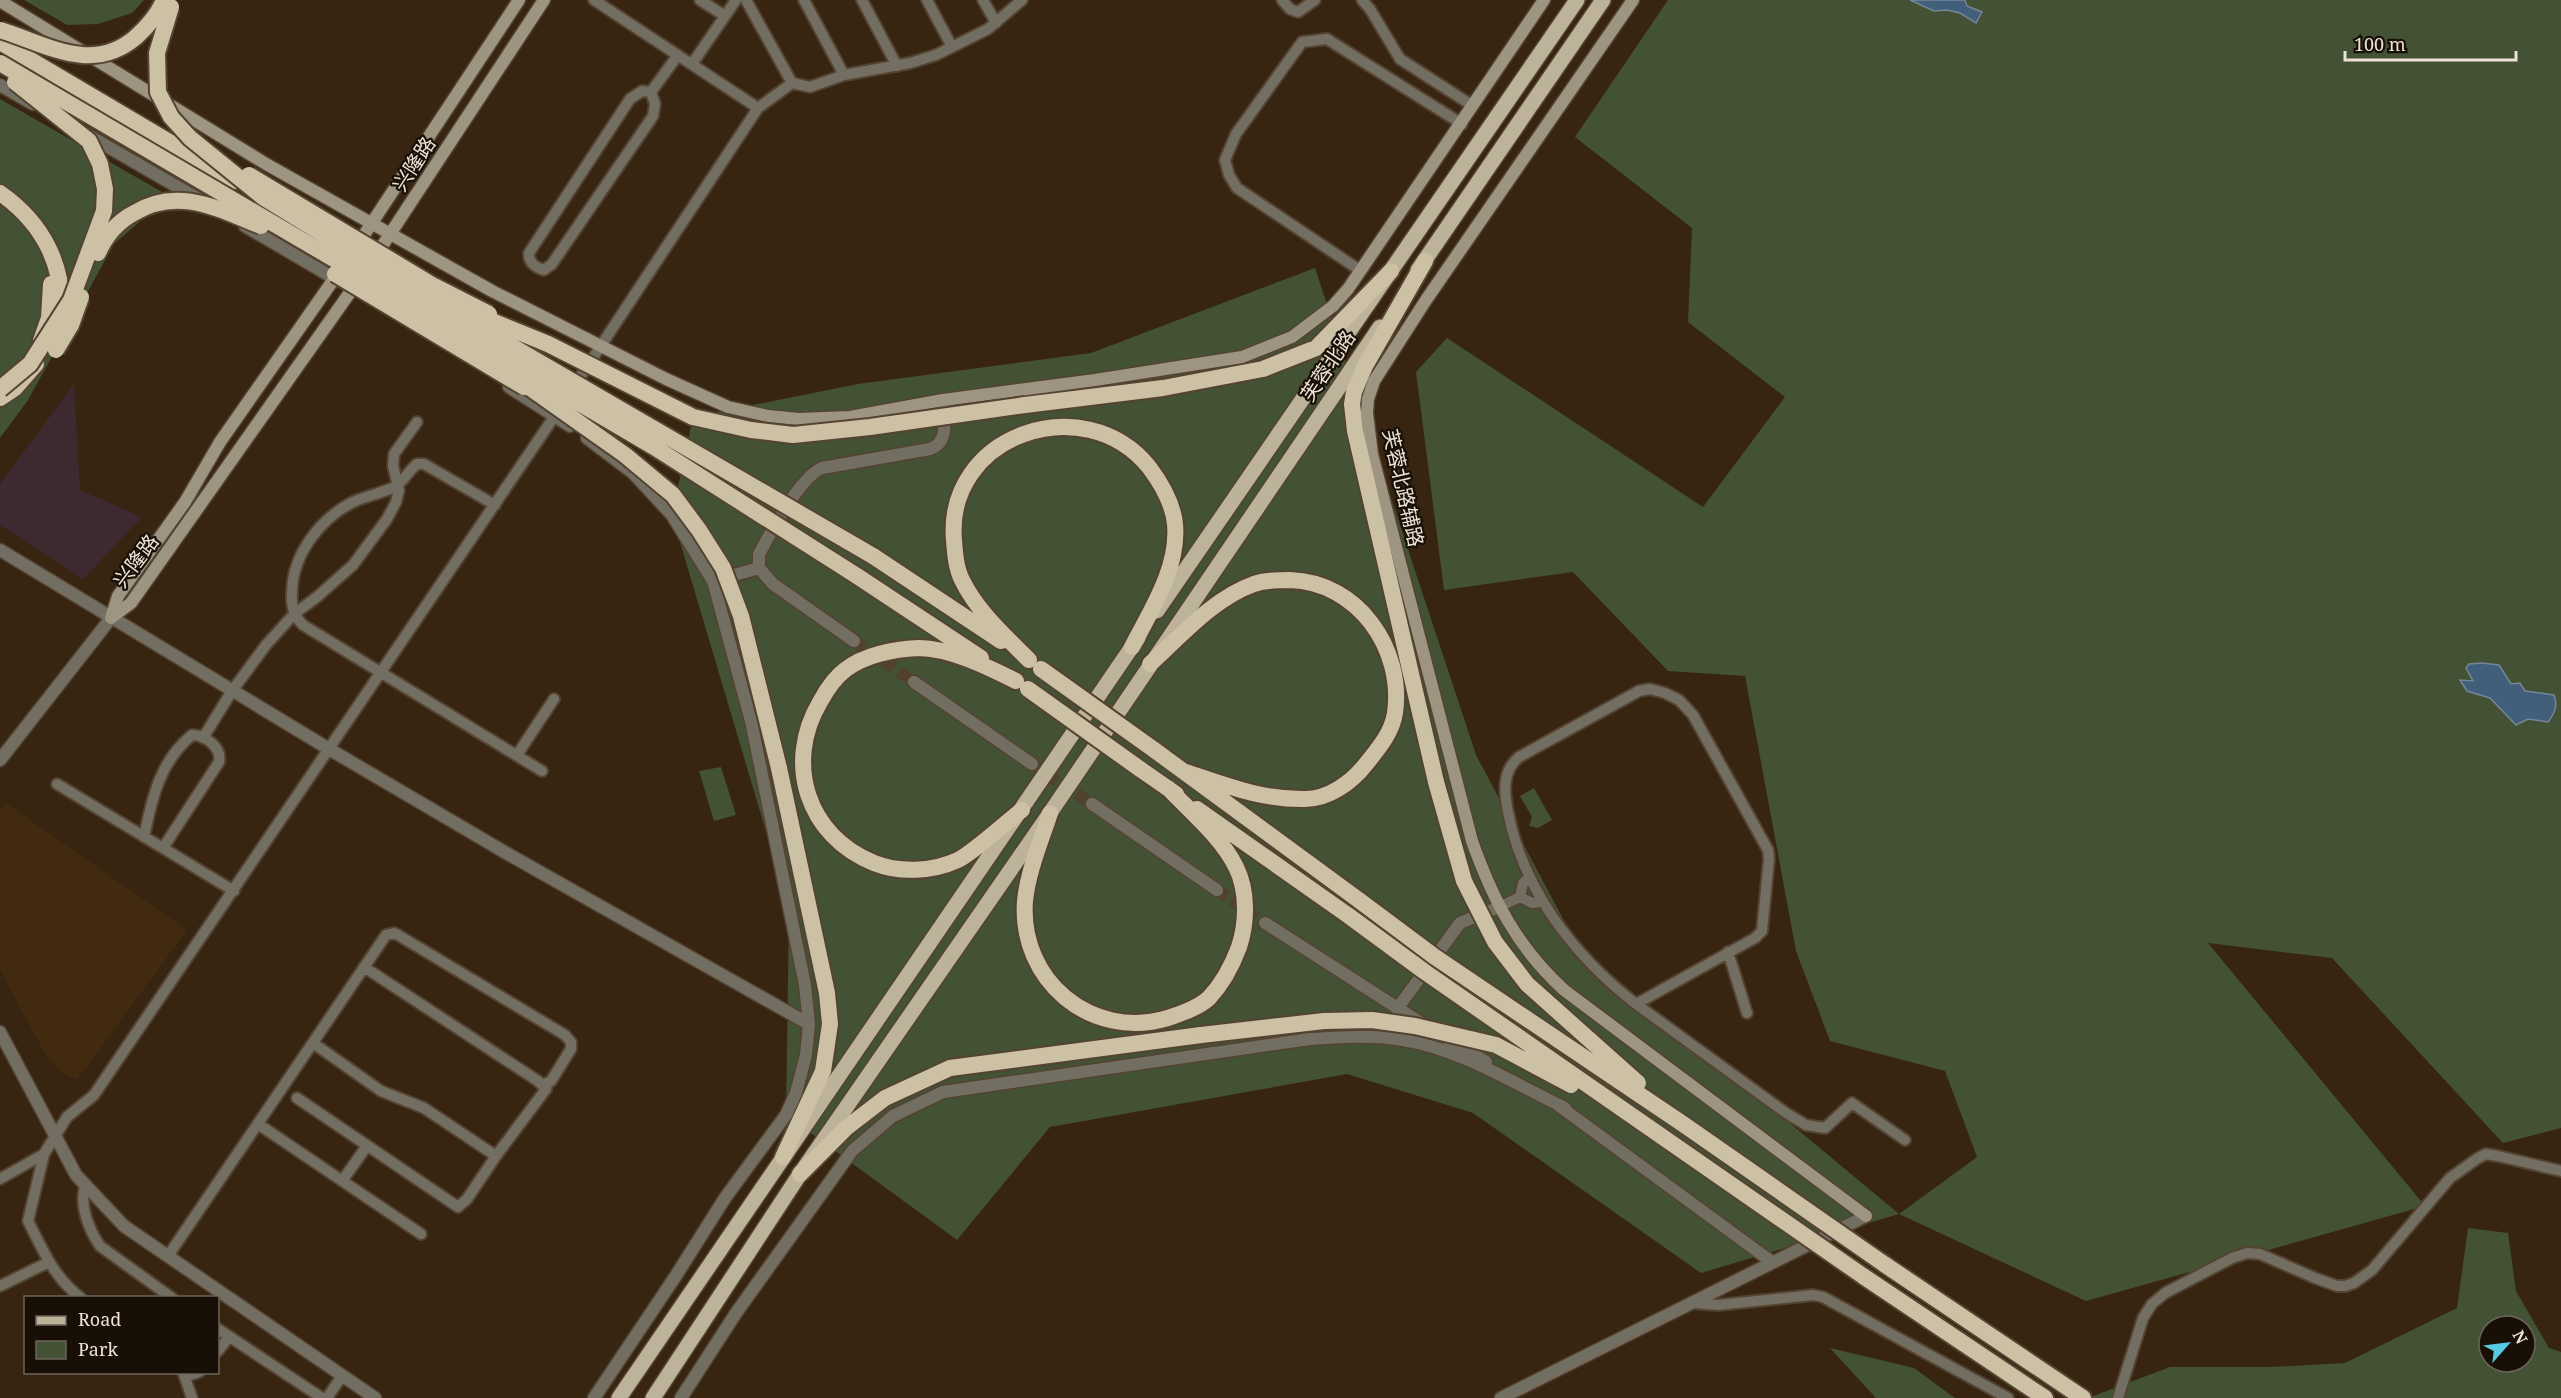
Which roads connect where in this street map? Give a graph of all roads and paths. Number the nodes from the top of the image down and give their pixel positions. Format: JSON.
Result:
{"nodes":[{"id":1,"x":164,"y":0,"type":"edge"},
{"id":2,"x":173,"y":0,"type":"edge"},
{"id":3,"x":519,"y":0,"type":"edge"},
{"id":4,"x":544,"y":0,"type":"edge"},
{"id":5,"x":700,"y":0,"type":"edge"},
{"id":6,"x":736,"y":0,"type":"edge"},
{"id":7,"x":746,"y":0,"type":"edge"},
{"id":8,"x":804,"y":0,"type":"edge"},
{"id":9,"x":862,"y":0,"type":"edge"},
{"id":10,"x":927,"y":0,"type":"edge"},
{"id":11,"x":983,"y":0,"type":"edge"},
{"id":12,"x":1022,"y":0,"type":"edge"},
{"id":13,"x":1282,"y":0,"type":"edge"},
{"id":14,"x":1315,"y":0,"type":"edge"},
{"id":15,"x":1362,"y":0,"type":"edge"},
{"id":16,"x":1544,"y":0,"type":"edge"},
{"id":17,"x":1577,"y":0,"type":"edge"},
{"id":18,"x":1603,"y":0,"type":"edge"},
{"id":19,"x":1633,"y":0,"type":"edge"},
{"id":20,"x":0,"y":1,"type":"edge"},
{"id":21,"x":596,"y":1,"type":"edge"},
{"id":22,"x":725,"y":16,"type":"junction"},
{"id":23,"x":996,"y":23,"type":"junction"},
{"id":24,"x":0,"y":30,"type":"edge"},
{"id":25,"x":0,"y":42,"type":"edge"},
{"id":26,"x":952,"y":47,"type":"junction"},
{"id":27,"x":678,"y":55,"type":"junction"},
{"id":28,"x":0,"y":63,"type":"edge"},
{"id":29,"x":692,"y":64,"type":"junction"},
{"id":30,"x":897,"y":66,"type":"junction"},
{"id":31,"x":0,"y":70,"type":"edge"},
{"id":32,"x":844,"y":75,"type":"junction"},
{"id":33,"x":792,"y":83,"type":"junction"},
{"id":34,"x":0,"y":85,"type":"edge"},
{"id":35,"x":651,"y":92,"type":"junction"},
{"id":36,"x":1473,"y":106,"type":"junction"},
{"id":37,"x":758,"y":108,"type":"junction"},
{"id":38,"x":1462,"y":124,"type":"junction"},
{"id":39,"x":206,"y":151,"type":"junction"},
{"id":40,"x":0,"y":193,"type":"edge"},
{"id":41,"x":264,"y":198,"type":"junction"},
{"id":42,"x":0,"y":203,"type":"edge"},
{"id":43,"x":244,"y":219,"type":"junction"},
{"id":44,"x":372,"y":224,"type":"junction"},
{"id":45,"x":391,"y":234,"type":"junction"},
{"id":46,"x":308,"y":245,"type":"junction"},
{"id":47,"x":1425,"y":261,"type":"junction"},
{"id":48,"x":1361,"y":271,"type":"junction"},
{"id":49,"x":1391,"y":271,"type":"junction"},
{"id":50,"x":334,"y":278,"type":"junction"},
{"id":51,"x":353,"y":289,"type":"junction"},
{"id":52,"x":405,"y":293,"type":"junction"},
{"id":53,"x":548,"y":344,"type":"junction"},
{"id":54,"x":599,"y":346,"type":"junction"},
{"id":55,"x":0,"y":383,"type":"edge"},
{"id":56,"x":0,"y":389,"type":"edge"},
{"id":57,"x":0,"y":398,"type":"edge"},
{"id":58,"x":944,"y":400,"type":"junction"},
{"id":59,"x":0,"y":405,"type":"edge"},
{"id":60,"x":555,"y":416,"type":"junction"},
{"id":61,"x":577,"y":419,"type":"junction"},
{"id":62,"x":417,"y":422,"type":"dead end"},
{"id":63,"x":399,"y":483,"type":"junction"},
{"id":64,"x":495,"y":505,"type":"junction"},
{"id":65,"x":0,"y":550,"type":"edge"},
{"id":66,"x":759,"y":568,"type":"junction"},
{"id":67,"x":712,"y":581,"type":"junction"},
{"id":68,"x":294,"y":614,"type":"junction"},
{"id":69,"x":111,"y":618,"type":"junction"},
{"id":70,"x":854,"y":641,"type":"tunnel mouth"},
{"id":71,"x":1132,"y":647,"type":"junction"},
{"id":72,"x":1035,"y":664,"type":"junction"},
{"id":73,"x":1150,"y":664,"type":"junction"},
{"id":74,"x":380,"y":672,"type":"junction"},
{"id":75,"x":914,"y":682,"type":"tunnel mouth"},
{"id":76,"x":1022,"y":685,"type":"junction"},
{"id":77,"x":232,"y":691,"type":"junction"},
{"id":78,"x":554,"y":699,"type":"dead end"},
{"id":79,"x":203,"y":738,"type":"junction"},
{"id":80,"x":329,"y":750,"type":"junction"},
{"id":81,"x":516,"y":755,"type":"junction"},
{"id":82,"x":0,"y":760,"type":"edge"},
{"id":83,"x":1032,"y":764,"type":"tunnel mouth"},
{"id":84,"x":542,"y":771,"type":"dead end"},
{"id":85,"x":1186,"y":772,"type":"junction"},
{"id":86,"x":57,"y":784,"type":"dead end"},
{"id":87,"x":1168,"y":788,"type":"junction"},
{"id":88,"x":1092,"y":804,"type":"tunnel mouth"},
{"id":89,"x":1022,"y":810,"type":"junction"},
{"id":90,"x":1050,"y":813,"type":"junction"},
{"id":91,"x":144,"y":837,"type":"junction"},
{"id":92,"x":163,"y":848,"type":"junction"},
{"id":93,"x":1530,"y":876,"type":"junction"},
{"id":94,"x":1217,"y":890,"type":"tunnel mouth"},
{"id":95,"x":234,"y":891,"type":"junction"},
{"id":96,"x":1520,"y":897,"type":"junction"},
{"id":97,"x":1542,"y":902,"type":"junction"},
{"id":98,"x":1498,"y":907,"type":"junction"},
{"id":99,"x":1265,"y":923,"type":"tunnel mouth"},
{"id":100,"x":1728,"y":952,"type":"junction"},
{"id":101,"x":364,"y":967,"type":"junction"},
{"id":102,"x":1636,"y":1004,"type":"junction"},
{"id":103,"x":1396,"y":1009,"type":"junction"},
{"id":104,"x":1747,"y":1013,"type":"dead end"},
{"id":105,"x":810,"y":1024,"type":"junction"},
{"id":106,"x":0,"y":1032,"type":"edge"},
{"id":107,"x":313,"y":1043,"type":"junction"},
{"id":108,"x":546,"y":1089,"type":"junction"},
{"id":109,"x":297,"y":1098,"type":"dead end"},
{"id":110,"x":1564,"y":1108,"type":"junction"},
{"id":111,"x":258,"y":1124,"type":"junction"},
{"id":112,"x":1642,"y":1124,"type":"junction"},
{"id":113,"x":1683,"y":1124,"type":"junction"},
{"id":114,"x":55,"y":1134,"type":"junction"},
{"id":115,"x":1905,"y":1140,"type":"dead end"},
{"id":116,"x":367,"y":1146,"type":"junction"},
{"id":117,"x":44,"y":1154,"type":"junction"},
{"id":118,"x":496,"y":1156,"type":"junction"},
{"id":119,"x":783,"y":1157,"type":"junction"},
{"id":120,"x":2561,"y":1171,"type":"edge"},
{"id":121,"x":800,"y":1174,"type":"junction"},
{"id":122,"x":0,"y":1179,"type":"edge"},
{"id":123,"x":342,"y":1181,"type":"junction"},
{"id":124,"x":86,"y":1185,"type":"junction"},
{"id":125,"x":1866,"y":1216,"type":"joint"},
{"id":126,"x":421,"y":1234,"type":"dead end"},
{"id":127,"x":168,"y":1256,"type":"junction"},
{"id":128,"x":49,"y":1262,"type":"junction"},
{"id":129,"x":1772,"y":1262,"type":"junction"},
{"id":130,"x":0,"y":1286,"type":"edge"},
{"id":131,"x":79,"y":1296,"type":"edge"},
{"id":132,"x":169,"y":1296,"type":"edge"},
{"id":133,"x":1693,"y":1303,"type":"junction"},
{"id":134,"x":219,"y":1330,"type":"edge"},
{"id":135,"x":229,"y":1337,"type":"junction"},
{"id":136,"x":219,"y":1350,"type":"edge"},
{"id":137,"x":184,"y":1375,"type":"edge"},
{"id":138,"x":342,"y":1376,"type":"junction"},
{"id":139,"x":366,"y":1396,"type":"edge"},
{"id":140,"x":192,"y":1398,"type":"edge"},
{"id":141,"x":321,"y":1398,"type":"edge"},
{"id":142,"x":327,"y":1398,"type":"edge"},
{"id":143,"x":594,"y":1398,"type":"edge"},
{"id":144,"x":619,"y":1398,"type":"edge"},
{"id":145,"x":653,"y":1398,"type":"edge"},
{"id":146,"x":681,"y":1398,"type":"edge"},
{"id":147,"x":1501,"y":1398,"type":"edge"},
{"id":148,"x":2008,"y":1398,"type":"edge"},
{"id":149,"x":2044,"y":1398,"type":"edge"},
{"id":150,"x":2084,"y":1398,"type":"edge"},
{"id":151,"x":2118,"y":1398,"type":"edge"}],
"edges":[{"from":1,"to":24,"type":"highway","bridge":true},
{"from":2,"to":39,"type":"highway","bridge":true},
{"from":3,"to":44,"type":"main road","name":"兴隆路"},
{"from":4,"to":45,"type":"main road","name":"兴隆路"},
{"from":5,"to":22,"type":"street"},
{"from":6,"to":22,"type":"street"},
{"from":7,"to":33,"type":"street"},
{"from":8,"to":32,"type":"street"},
{"from":9,"to":30,"type":"street"},
{"from":10,"to":26,"type":"street"},
{"from":11,"to":23,"type":"street"},
{"from":12,"to":23,"type":"street"},
{"from":13,"to":14,"type":"street"},
{"from":15,"to":36,"type":"street"},
{"from":16,"to":36,"type":"main road"},
{"from":17,"to":49,"type":"main road","name":"芙蓉北路"},
{"from":18,"to":47,"type":"main road","name":"芙蓉北路"},
{"from":19,"to":98,"type":"main road","name":"芙蓉北路辅路"},
{"from":20,"to":44,"type":"main road"},
{"from":21,"to":27,"type":"street"},
{"from":22,"to":29,"type":"street"},
{"from":23,"to":26,"type":"street"},
{"from":25,"to":41,"type":"highway","bridge":true},
{"from":26,"to":30,"type":"street"},
{"from":27,"to":29,"type":"street"},
{"from":27,"to":35,"type":"street"},
{"from":28,"to":46,"type":"highway","bridge":true},
{"from":29,"to":37,"type":"street"},
{"from":30,"to":32,"type":"street"},
{"from":31,"to":56,"type":"highway","bridge":true},
{"from":32,"to":33,"type":"street"},
{"from":33,"to":37,"type":"street"},
{"from":34,"to":50,"type":"street"},
{"from":35,"to":35,"type":"street"},
{"from":36,"to":38,"type":"main road"},
{"from":37,"to":54,"type":"street"},
{"from":38,"to":48,"type":"main road"},
{"from":38,"to":48,"type":"street"},
{"from":39,"to":41,"type":"highway","bridge":true},
{"from":39,"to":53,"type":"highway","bridge":true},
{"from":40,"to":57,"type":"highway","bridge":true},
{"from":41,"to":52,"type":"highway","bridge":true},
{"from":42,"to":55,"type":"highway","bridge":true},
{"from":43,"to":46,"type":"highway","bridge":true},
{"from":43,"to":59,"type":"highway","bridge":true},
{"from":43,"to":61,"type":"highway","bridge":true},
{"from":44,"to":45,"type":"main road"},
{"from":44,"to":50,"type":"main road","name":"兴隆路"},
{"from":45,"to":51,"type":"main road","name":"兴隆路"},
{"from":45,"to":54,"type":"main road"},
{"from":46,"to":52,"type":"highway","bridge":true},
{"from":47,"to":73,"type":"main road","name":"芙蓉北路"},
{"from":47,"to":113,"type":"highway","bridge":true},
{"from":48,"to":58,"type":"main road"},
{"from":49,"to":53,"type":"highway","bridge":true},
{"from":49,"to":71,"type":"main road","name":"芙蓉北路"},
{"from":50,"to":51,"type":"street"},
{"from":50,"to":69,"type":"main road","name":"兴隆路"},
{"from":51,"to":60,"type":"street"},
{"from":51,"to":69,"type":"main road","name":"兴隆路"},
{"from":52,"to":53,"type":"highway","bridge":true},
{"from":52,"to":61,"type":"highway","bridge":true},
{"from":52,"to":72,"type":"highway","bridge":true},
{"from":52,"to":76,"type":"highway","bridge":true},
{"from":54,"to":58,"type":"main road"},
{"from":54,"to":60,"type":"street"},
{"from":58,"to":66,"type":"street"},
{"from":60,"to":64,"type":"street"},
{"from":60,"to":67,"type":"street"},
{"from":61,"to":119,"type":"highway","bridge":true},
{"from":62,"to":63,"type":"street"},
{"from":63,"to":64,"type":"street"},
{"from":63,"to":68,"type":"street"},
{"from":63,"to":68,"type":"street"},
{"from":64,"to":74,"type":"street"},
{"from":65,"to":69,"type":"street"},
{"from":66,"to":67,"type":"street"},
{"from":66,"to":70,"type":"street"},
{"from":67,"to":105,"type":"street"},
{"from":68,"to":74,"type":"street"},
{"from":68,"to":77,"type":"street"},
{"from":69,"to":77,"type":"street"},
{"from":69,"to":82,"type":"street"},
{"from":71,"to":72,"type":"highway"},
{"from":71,"to":89,"type":"main road","name":"芙蓉北路"},
{"from":72,"to":85,"type":"highway","bridge":true},
{"from":73,"to":85,"type":"highway"},
{"from":73,"to":90,"type":"main road","name":"芙蓉北路"},
{"from":74,"to":80,"type":"street"},
{"from":74,"to":81,"type":"street"},
{"from":75,"to":83,"type":"street"},
{"from":76,"to":87,"type":"highway","bridge":true},
{"from":76,"to":89,"type":"highway"},
{"from":77,"to":79,"type":"street"},
{"from":77,"to":80,"type":"street"},
{"from":78,"to":81,"type":"street"},
{"from":79,"to":91,"type":"street"},
{"from":79,"to":92,"type":"street"},
{"from":80,"to":95,"type":"street"},
{"from":80,"to":105,"type":"street"},
{"from":81,"to":84,"type":"street"},
{"from":85,"to":113,"type":"highway","bridge":true},
{"from":86,"to":91,"type":"street"},
{"from":87,"to":90,"type":"highway"},
{"from":87,"to":112,"type":"highway","bridge":true},
{"from":88,"to":94,"type":"street"},
{"from":89,"to":119,"type":"main road","name":"芙蓉北路"},
{"from":90,"to":121,"type":"main road","name":"芙蓉北路"},
{"from":91,"to":92,"type":"street"},
{"from":92,"to":95,"type":"street"},
{"from":93,"to":96,"type":"street"},
{"from":93,"to":97,"type":"street"},
{"from":93,"to":100,"type":"street"},
{"from":95,"to":114,"type":"street"},
{"from":96,"to":97,"type":"street"},
{"from":96,"to":98,"type":"street"},
{"from":97,"to":102,"type":"street"},
{"from":98,"to":103,"type":"street"},
{"from":98,"to":125,"type":"main road","name":"芙蓉北路辅路"},
{"from":99,"to":103,"type":"street"},
{"from":100,"to":102,"type":"street"},
{"from":100,"to":104,"type":"street"},
{"from":101,"to":107,"type":"street"},
{"from":101,"to":108,"type":"street"},
{"from":101,"to":108,"type":"street"},
{"from":102,"to":115,"type":"street"},
{"from":103,"to":110,"type":"street"},
{"from":105,"to":143,"type":"street"},
{"from":106,"to":114,"type":"street"},
{"from":107,"to":111,"type":"street"},
{"from":107,"to":118,"type":"street"},
{"from":108,"to":118,"type":"street"},
{"from":109,"to":116,"type":"street"},
{"from":110,"to":129,"type":"street"},
{"from":110,"to":146,"type":"street"},
{"from":111,"to":123,"type":"street"},
{"from":111,"to":127,"type":"street"},
{"from":112,"to":121,"type":"highway","bridge":true},
{"from":112,"to":149,"type":"highway","bridge":true},
{"from":113,"to":150,"type":"highway","bridge":true},
{"from":114,"to":117,"type":"street"},
{"from":114,"to":124,"type":"street"},
{"from":116,"to":118,"type":"street"},
{"from":116,"to":123,"type":"street"},
{"from":117,"to":122,"type":"street"},
{"from":117,"to":128,"type":"street"},
{"from":119,"to":144,"type":"main road","name":"芙蓉北路"},
{"from":120,"to":151,"type":"street"},
{"from":121,"to":145,"type":"main road","name":"芙蓉北路"},
{"from":123,"to":126,"type":"street"},
{"from":124,"to":127,"type":"street"},
{"from":124,"to":132,"type":"street"},
{"from":125,"to":129,"type":"street"},
{"from":127,"to":138,"type":"street"},
{"from":128,"to":130,"type":"street"},
{"from":128,"to":131,"type":"street"},
{"from":129,"to":133,"type":"street"},
{"from":133,"to":147,"type":"street"},
{"from":133,"to":148,"type":"street"},
{"from":134,"to":135,"type":"street"},
{"from":135,"to":136,"type":"street"},
{"from":135,"to":141,"type":"street"},
{"from":137,"to":140,"type":"street"},
{"from":138,"to":139,"type":"street"},
{"from":138,"to":142,"type":"street"}]}
